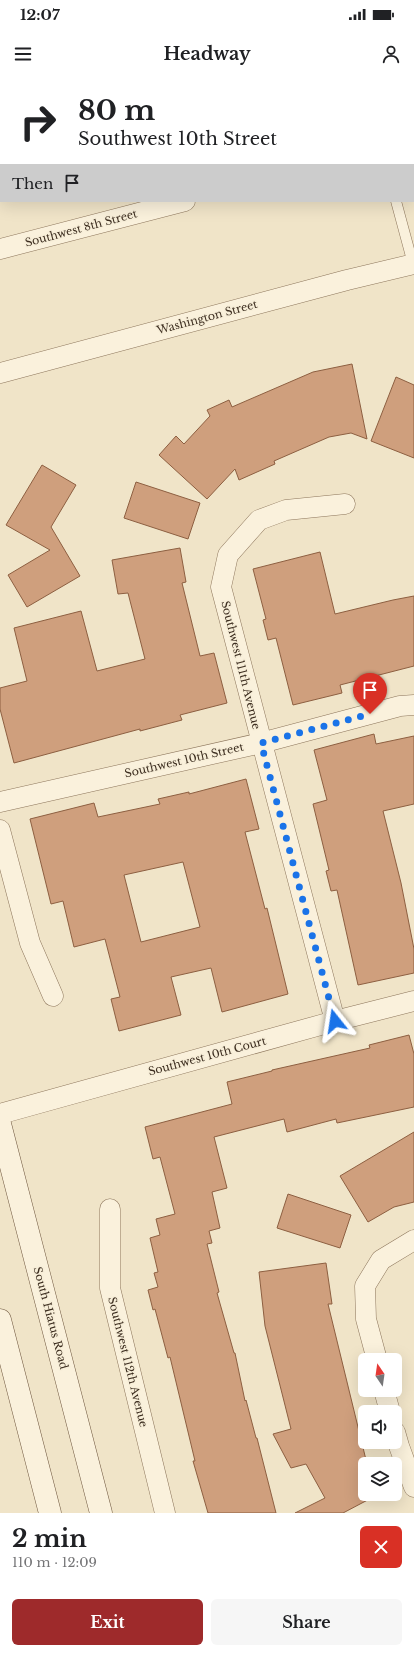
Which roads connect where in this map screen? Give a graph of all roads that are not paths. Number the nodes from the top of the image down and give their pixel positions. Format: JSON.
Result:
{"nodes":[{"id":1,"x":181,"y":202,"type":"edge"},
{"id":2,"x":396,"y":202,"type":"edge"},
{"id":3,"x":0,"y":249,"type":"edge"},
{"id":4,"x":414,"y":264,"type":"edge"},
{"id":5,"x":0,"y":373,"type":"edge"},
{"id":6,"x":345,"y":504,"type":"dead end"},
{"id":7,"x":414,"y":705,"type":"edge"},
{"id":8,"x":261,"y":743,"type":"junction"},
{"id":9,"x":0,"y":802,"type":"edge"},
{"id":10,"x":0,"y":830,"type":"edge"},
{"id":11,"x":53,"y":996,"type":"dead end"},
{"id":12,"x":414,"y":1001,"type":"edge"},
{"id":13,"x":335,"y":1021,"type":"junction"},
{"id":14,"x":0,"y":1114,"type":"edge"},
{"id":15,"x":0,"y":1124,"type":"edge"},
{"id":16,"x":110,"y":1209,"type":"dead end"},
{"id":17,"x":414,"y":1240,"type":"edge"},
{"id":18,"x":0,"y":1320,"type":"edge"},
{"id":19,"x":375,"y":1353,"type":"edge"},
{"id":20,"x":400,"y":1449,"type":"edge"},
{"id":21,"x":414,"y":1487,"type":"edge"},
{"id":22,"x":50,"y":1513,"type":"edge"},
{"id":23,"x":101,"y":1513,"type":"edge"},
{"id":24,"x":165,"y":1513,"type":"edge"}],
"edges":[{"from":1,"to":3,"type":"street","name":"Southwest 8th Street"},
{"from":2,"to":4,"type":"lane"},
{"from":4,"to":5,"type":"street","name":"Washington Street"},
{"from":6,"to":8,"type":"street","name":"Southwest 111th Avenue"},
{"from":7,"to":8,"type":"street","name":"Southwest 10th Street"},
{"from":8,"to":9,"type":"street","name":"Southwest 10th Street"},
{"from":8,"to":13,"type":"street","name":"Southwest 111th Avenue"},
{"from":10,"to":11,"type":"street"},
{"from":12,"to":13,"type":"street","name":"Southwest 10th Court"},
{"from":13,"to":14,"type":"street","name":"Southwest 10th Court"},
{"from":15,"to":23,"type":"main road","name":"South Hiatus Road"},
{"from":16,"to":24,"type":"street","name":"Southwest 112th Avenue"},
{"from":17,"to":19,"type":"street"},
{"from":18,"to":22,"type":"main road"},
{"from":20,"to":21,"type":"street"}]}
